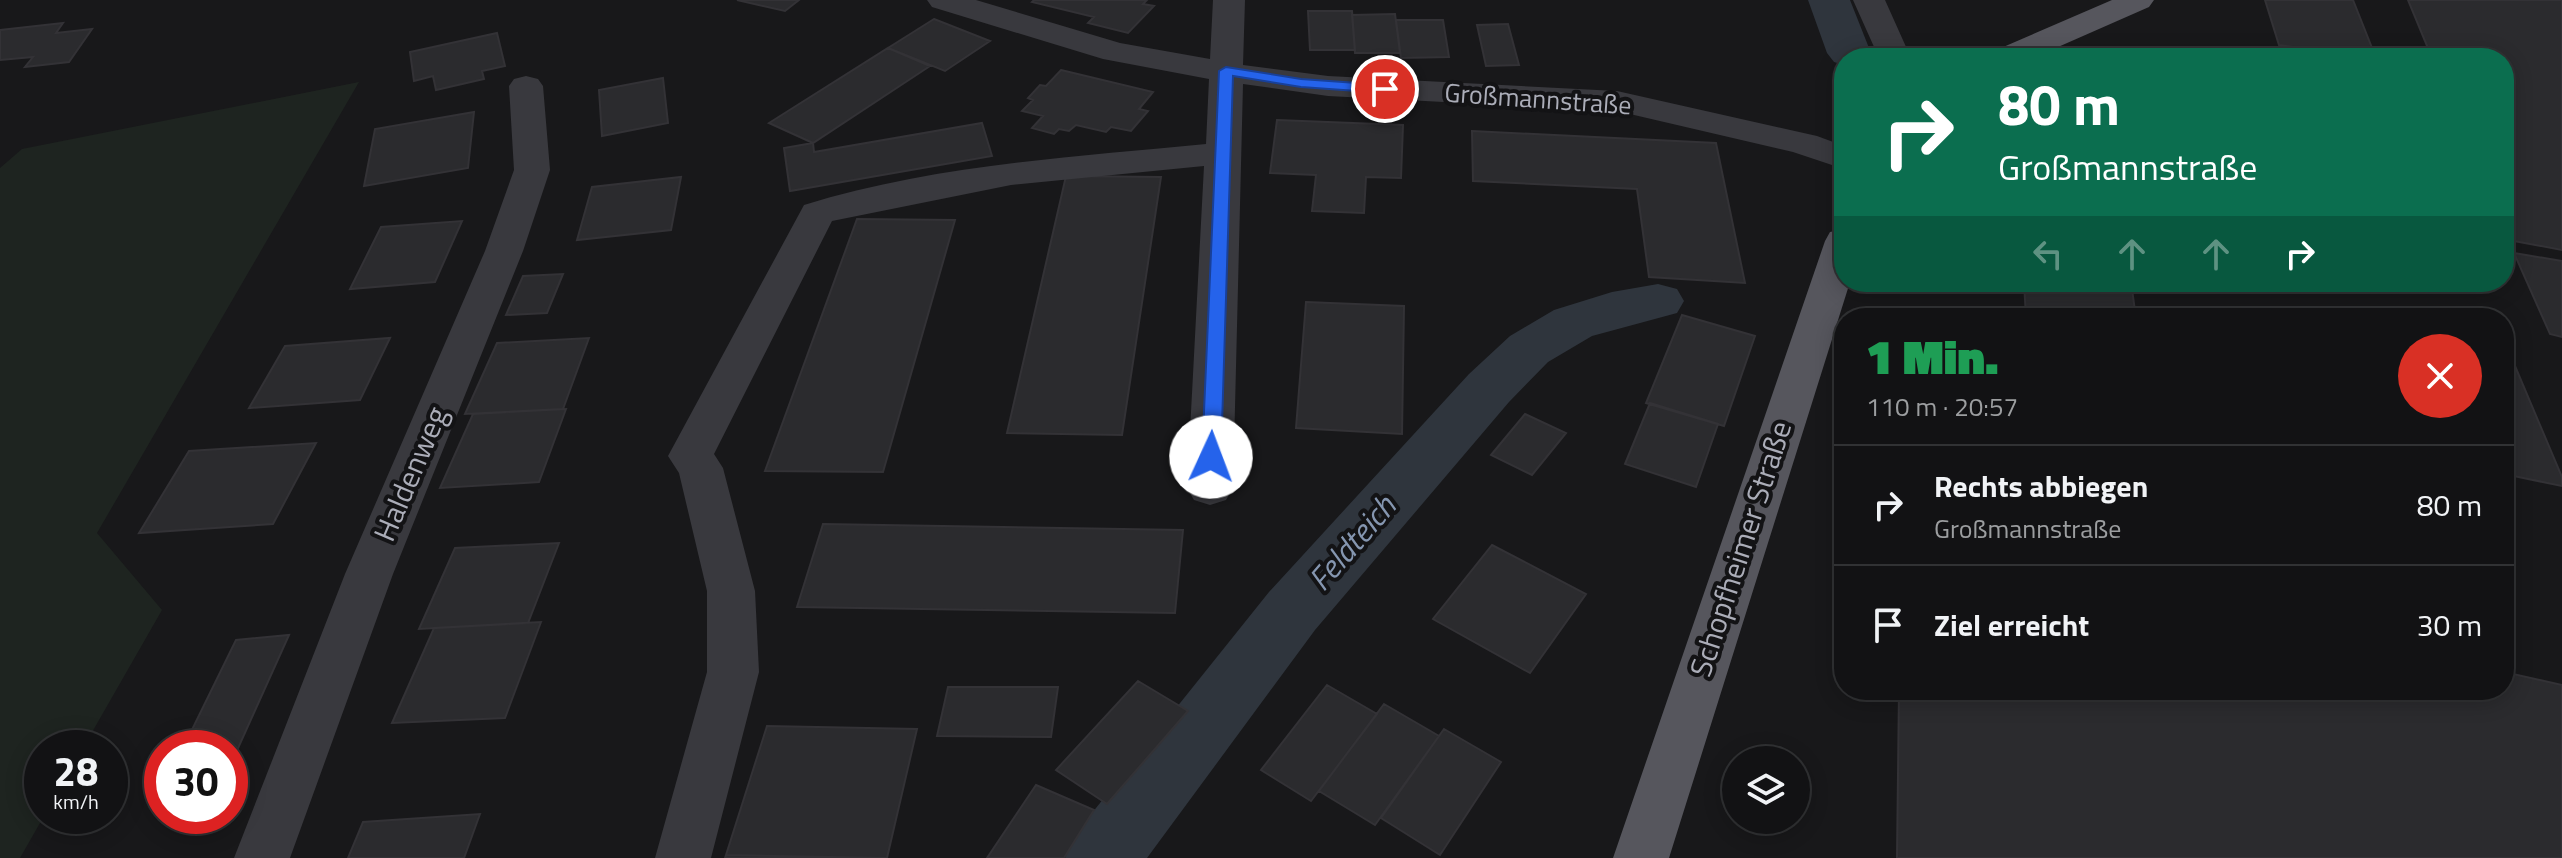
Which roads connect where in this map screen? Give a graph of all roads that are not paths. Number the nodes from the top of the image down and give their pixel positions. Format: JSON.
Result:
{"nodes":[{"id":1,"x":943,"y":0,"type":"edge"},
{"id":2,"x":1229,"y":0,"type":"edge"},
{"id":3,"x":1869,"y":0,"type":"edge"},
{"id":4,"x":2138,"y":0,"type":"edge"},
{"id":5,"x":1891,"y":48,"type":"edge"},
{"id":6,"x":2029,"y":48,"type":"edge"},
{"id":7,"x":1226,"y":71,"type":"junction"},
{"id":8,"x":526,"y":86,"type":"dead end"},
{"id":9,"x":1223,"y":153,"type":"junction"},
{"id":10,"x":1834,"y":154,"type":"edge"},
{"id":11,"x":1834,"y":271,"type":"edge"},
{"id":12,"x":1210,"y":488,"type":"dead end"},
{"id":13,"x":262,"y":858,"type":"edge"},
{"id":14,"x":683,"y":858,"type":"edge"},
{"id":15,"x":1641,"y":858,"type":"edge"}],
"edges":[{"from":1,"to":7,"type":"street","name":"Großmannstraße"},
{"from":2,"to":7,"type":"street"},
{"from":3,"to":5,"type":"street"},
{"from":4,"to":6,"type":"main road"},
{"from":7,"to":9,"type":"street"},
{"from":7,"to":10,"type":"street","name":"Großmannstraße"},
{"from":8,"to":13,"type":"street","name":"Haldenweg"},
{"from":9,"to":12,"type":"street"},
{"from":9,"to":14,"type":"street"},
{"from":11,"to":15,"type":"main road","name":"Schopfheimer Straße"}]}
